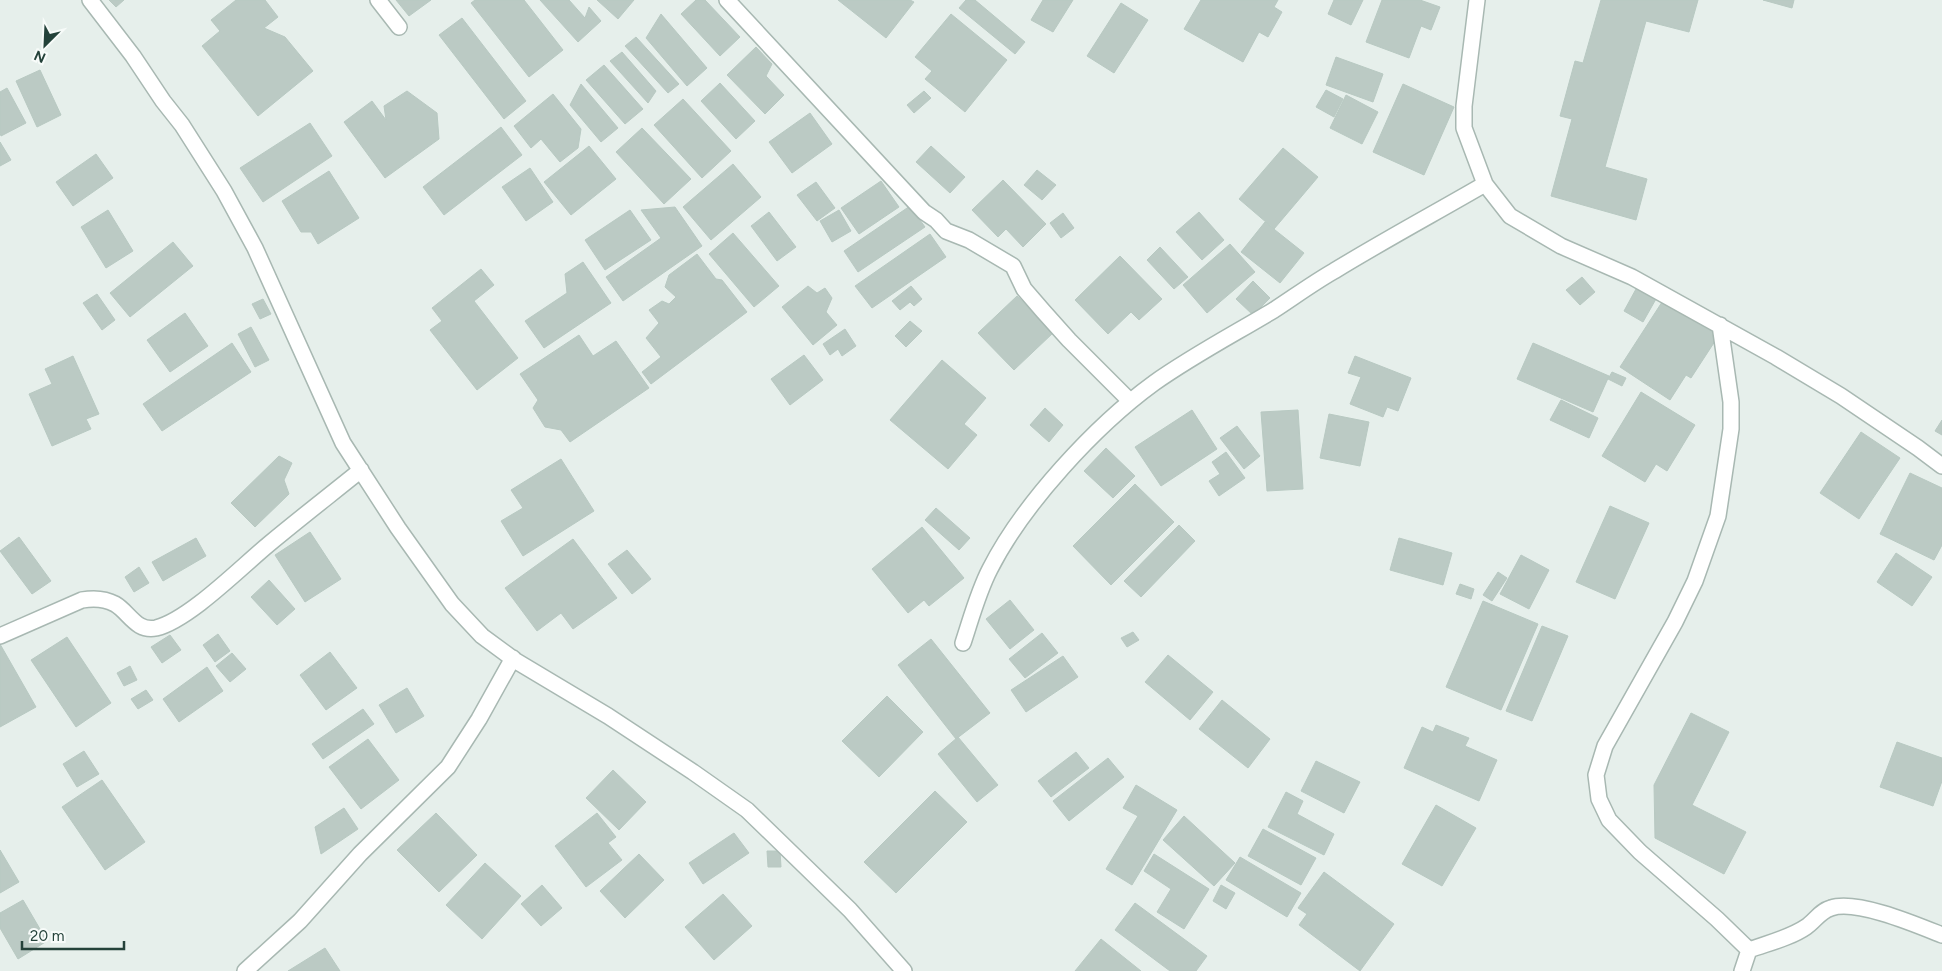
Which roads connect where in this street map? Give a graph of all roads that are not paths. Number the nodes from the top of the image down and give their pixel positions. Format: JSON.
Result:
{"nodes":[{"id":1,"x":90,"y":0,"type":"edge"},
{"id":2,"x":378,"y":0,"type":"edge"},
{"id":3,"x":727,"y":0,"type":"edge"},
{"id":4,"x":1477,"y":0,"type":"edge"},
{"id":5,"x":399,"y":27,"type":"dead end"},
{"id":6,"x":1485,"y":184,"type":"junction"},
{"id":7,"x":1720,"y":325,"type":"junction"},
{"id":8,"x":1130,"y":401,"type":"junction"},
{"id":9,"x":1942,"y":466,"type":"edge"},
{"id":10,"x":361,"y":470,"type":"junction"},
{"id":11,"x":0,"y":636,"type":"edge"},
{"id":12,"x":963,"y":644,"type":"dead end"},
{"id":13,"x":513,"y":658,"type":"junction"},
{"id":14,"x":1942,"y":935,"type":"edge"},
{"id":15,"x":1749,"y":950,"type":"junction"},
{"id":16,"x":245,"y":971,"type":"edge"},
{"id":17,"x":904,"y":971,"type":"edge"},
{"id":18,"x":1742,"y":971,"type":"edge"}],
"edges":[{"from":1,"to":10,"type":"street"},
{"from":2,"to":5,"type":"street"},
{"from":3,"to":8,"type":"street"},
{"from":4,"to":6,"type":"street"},
{"from":6,"to":7,"type":"street"},
{"from":6,"to":8,"type":"street"},
{"from":7,"to":9,"type":"street"},
{"from":7,"to":15,"type":"street"},
{"from":8,"to":12,"type":"street"},
{"from":10,"to":11,"type":"street"},
{"from":10,"to":13,"type":"street"},
{"from":13,"to":16,"type":"street"},
{"from":13,"to":17,"type":"street"},
{"from":14,"to":15,"type":"street"},
{"from":15,"to":18,"type":"street"}]}
